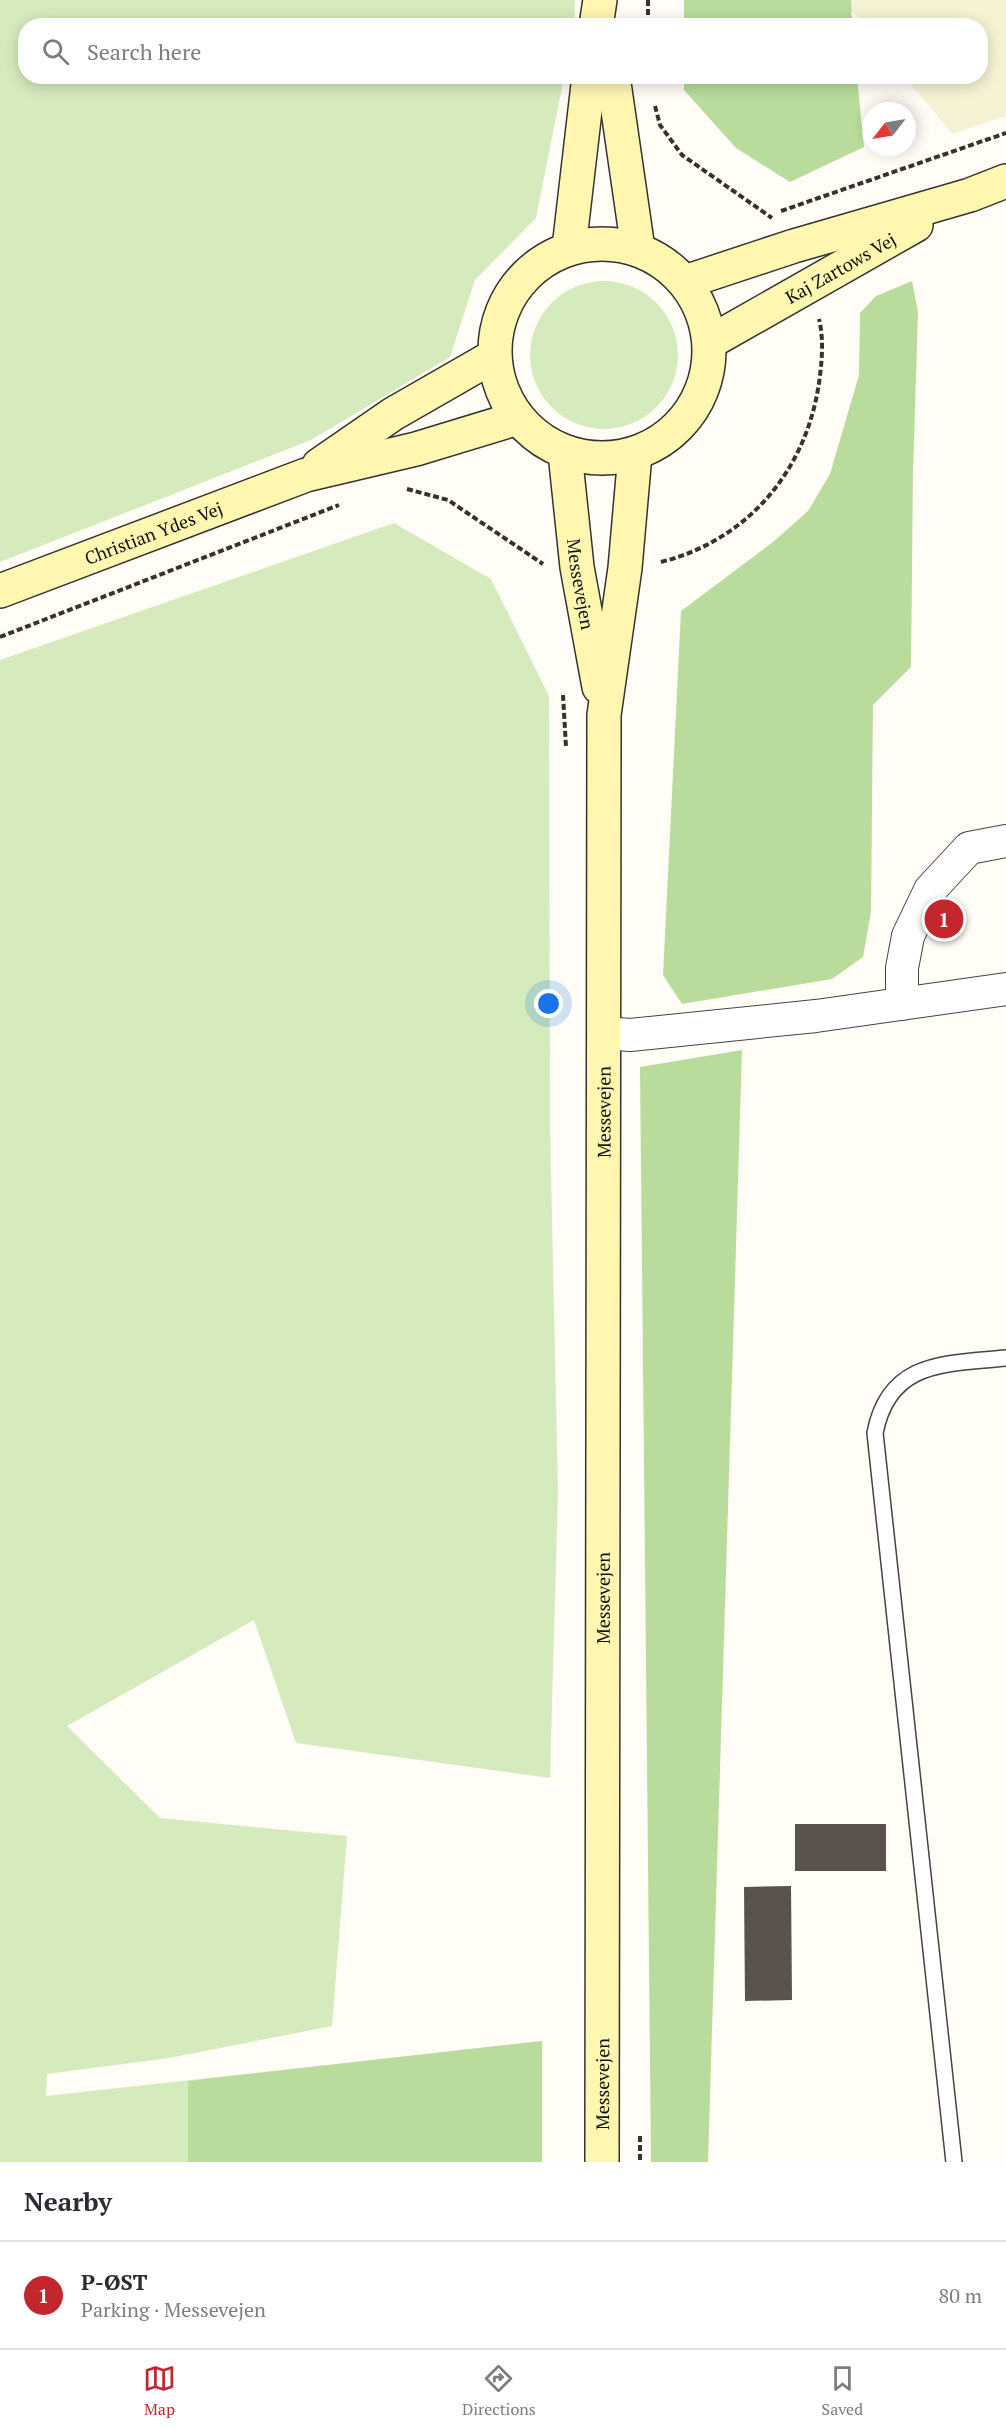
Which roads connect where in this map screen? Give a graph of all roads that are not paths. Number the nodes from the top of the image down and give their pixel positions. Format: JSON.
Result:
{"nodes":[{"id":1,"x":588,"y":84,"type":"edge"},
{"id":2,"x":614,"y":84,"type":"edge"},
{"id":3,"x":1006,"y":181,"type":"edge"},
{"id":4,"x":970,"y":195,"type":"junction"},
{"id":5,"x":569,"y":248,"type":"junction"},
{"id":6,"x":638,"y":249,"type":"junction"},
{"id":7,"x":686,"y":282,"type":"junction"},
{"id":8,"x":710,"y":342,"type":"junction"},
{"id":9,"x":494,"y":356,"type":"junction"},
{"id":10,"x":518,"y":418,"type":"junction"},
{"id":11,"x":566,"y":453,"type":"junction"},
{"id":12,"x":634,"y":454,"type":"junction"},
{"id":13,"x":306,"y":475,"type":"junction"},
{"id":14,"x":0,"y":591,"type":"edge"},
{"id":15,"x":604,"y":715,"type":"junction"},
{"id":16,"x":1006,"y":841,"type":"edge"},
{"id":17,"x":1006,"y":989,"type":"edge"},
{"id":18,"x":902,"y":1004,"type":"junction"},
{"id":19,"x":604,"y":1033,"type":"junction"},
{"id":20,"x":1006,"y":1358,"type":"edge"},
{"id":21,"x":602,"y":2162,"type":"edge"},
{"id":22,"x":954,"y":2162,"type":"edge"}],
"edges":[{"from":1,"to":5,"type":"main road"},
{"from":2,"to":6,"type":"main road"},
{"from":3,"to":4,"type":"main road","name":"Kaj Zartows Vej"},
{"from":4,"to":7,"type":"main road","name":"Kaj Zartows Vej"},
{"from":4,"to":8,"type":"main road","name":"Kaj Zartows Vej"},
{"from":5,"to":6,"type":"main road"},
{"from":5,"to":9,"type":"main road"},
{"from":6,"to":7,"type":"main road"},
{"from":7,"to":8,"type":"main road"},
{"from":8,"to":12,"type":"main road"},
{"from":9,"to":10,"type":"main road"},
{"from":9,"to":13,"type":"main road","name":"Christian Ydes Vej"},
{"from":10,"to":11,"type":"main road"},
{"from":10,"to":13,"type":"main road","name":"Christian Ydes Vej"},
{"from":11,"to":12,"type":"main road"},
{"from":11,"to":15,"type":"main road","name":"Messevejen"},
{"from":12,"to":15,"type":"main road","name":"Messevejen"},
{"from":13,"to":14,"type":"main road","name":"Christian Ydes Vej"},
{"from":15,"to":19,"type":"main road","name":"Messevejen"},
{"from":16,"to":18,"type":"street"},
{"from":17,"to":18,"type":"street"},
{"from":18,"to":19,"type":"street"},
{"from":19,"to":21,"type":"main road","name":"Messevejen"},
{"from":20,"to":22,"type":"lane"}]}
